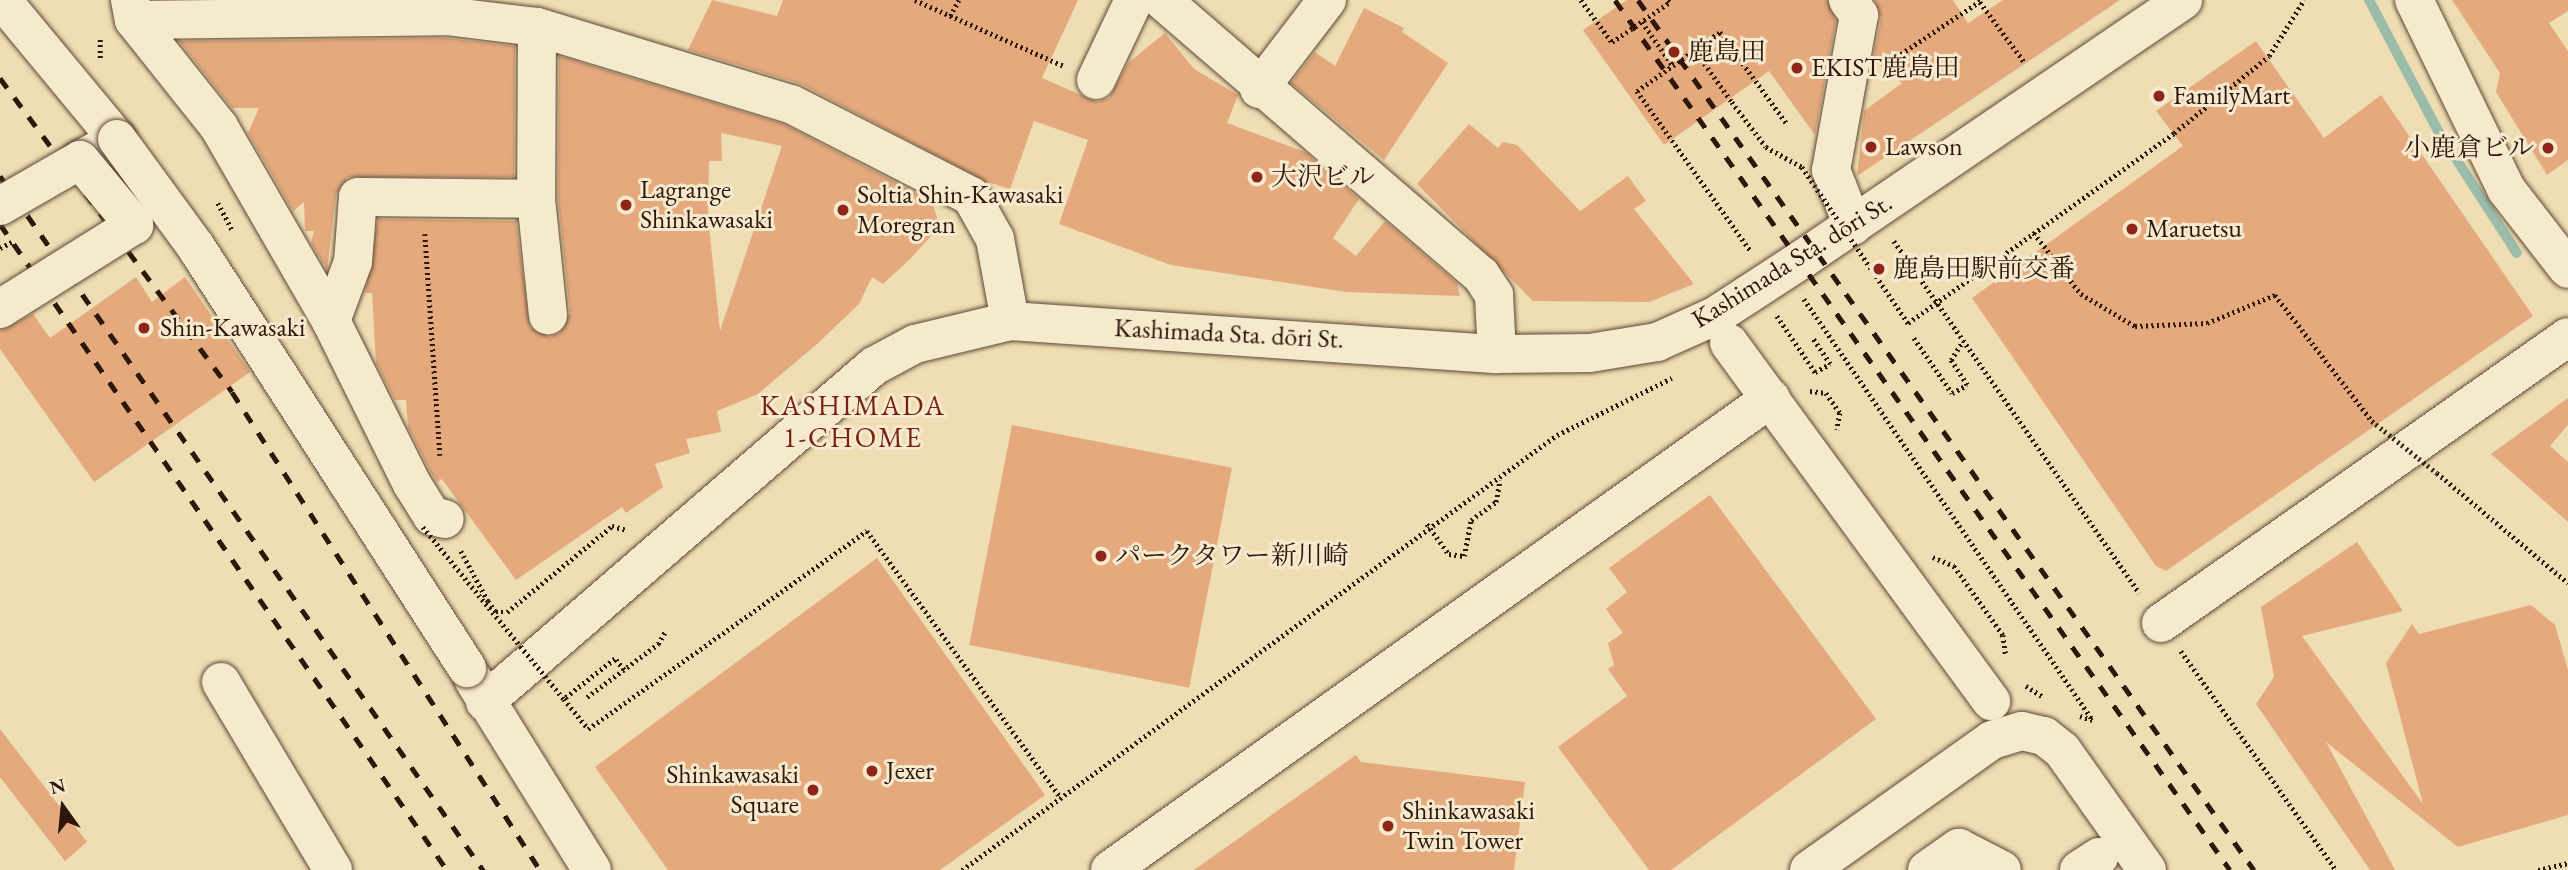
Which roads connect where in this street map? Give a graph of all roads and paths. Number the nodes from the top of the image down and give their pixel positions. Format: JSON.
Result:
{"nodes":[{"id":1,"x":2,"y":0,"type":"edge"},
{"id":2,"x":915,"y":0,"type":"edge"},
{"id":3,"x":959,"y":0,"type":"edge"},
{"id":4,"x":1134,"y":0,"type":"edge"},
{"id":5,"x":1162,"y":0,"type":"edge"},
{"id":6,"x":1327,"y":0,"type":"edge"},
{"id":7,"x":1581,"y":0,"type":"edge"},
{"id":8,"x":1849,"y":0,"type":"edge"},
{"id":9,"x":2183,"y":0,"type":"edge"},
{"id":10,"x":2304,"y":0,"type":"edge"},
{"id":11,"x":2414,"y":0,"type":"edge"},
{"id":12,"x":1669,"y":1,"type":"edge"},
{"id":13,"x":1981,"y":1,"type":"edge"},
{"id":14,"x":132,"y":10,"type":"edge"},
{"id":15,"x":950,"y":16,"type":"junction"},
{"id":16,"x":1642,"y":22,"type":"junction"},
{"id":17,"x":537,"y":27,"type":"junction"},
{"id":18,"x":1695,"y":50,"type":"junction"},
{"id":19,"x":1672,"y":66,"type":"junction"},
{"id":20,"x":2030,"y":69,"type":"dead end"},
{"id":21,"x":1096,"y":80,"type":"joint"},
{"id":22,"x":1259,"y":89,"type":"junction"},
{"id":23,"x":1844,"y":89,"type":"junction"},
{"id":24,"x":1787,"y":124,"type":"dead end"},
{"id":25,"x":117,"y":139,"type":"junction"},
{"id":26,"x":80,"y":160,"type":"junction"},
{"id":27,"x":423,"y":198,"type":"junction"},
{"id":28,"x":536,"y":199,"type":"junction"},
{"id":29,"x":0,"y":206,"type":"edge"},
{"id":30,"x":1869,"y":228,"type":"junction"},
{"id":31,"x":2034,"y":233,"type":"junction"},
{"id":32,"x":1757,"y":260,"type":"dead end"},
{"id":33,"x":2568,"y":269,"type":"edge"},
{"id":34,"x":1797,"y":289,"type":"dead end"},
{"id":35,"x":1,"y":306,"type":"edge"},
{"id":36,"x":1773,"y":309,"type":"dead end"},
{"id":37,"x":548,"y":316,"type":"dead end"},
{"id":38,"x":331,"y":321,"type":"junction"},
{"id":39,"x":1010,"y":321,"type":"junction"},
{"id":40,"x":2568,"y":337,"type":"edge"},
{"id":41,"x":1914,"y":338,"type":"dead end"},
{"id":42,"x":1813,"y":339,"type":"dead end"},
{"id":43,"x":1963,"y":341,"type":"junction"},
{"id":44,"x":1729,"y":343,"type":"dead end"},
{"id":45,"x":1497,"y":354,"type":"junction"},
{"id":46,"x":1679,"y":374,"type":"dead end"},
{"id":47,"x":1771,"y":398,"type":"junction"},
{"id":48,"x":1500,"y":480,"type":"junction"},
{"id":49,"x":431,"y":519,"type":"junction"},
{"id":50,"x":1427,"y":524,"type":"dead end"},
{"id":51,"x":631,"y":531,"type":"dead end"},
{"id":52,"x":2568,"y":583,"type":"edge"},
{"id":53,"x":2161,"y":624,"type":"junction"},
{"id":54,"x":665,"y":632,"type":"dead end"},
{"id":55,"x":624,"y":670,"type":"junction"},
{"id":56,"x":221,"y":682,"type":"dead end"},
{"id":57,"x":587,"y":696,"type":"dead end"},
{"id":58,"x":564,"y":699,"type":"junction"},
{"id":59,"x":1991,"y":701,"type":"dead end"},
{"id":60,"x":485,"y":702,"type":"junction"},
{"id":61,"x":2092,"y":720,"type":"dead end"},
{"id":62,"x":1061,"y":798,"type":"junction"},
{"id":63,"x":2568,"y":863,"type":"edge"},
{"id":64,"x":333,"y":870,"type":"edge"},
{"id":65,"x":592,"y":870,"type":"edge"},
{"id":66,"x":962,"y":870,"type":"edge"},
{"id":67,"x":1110,"y":870,"type":"edge"},
{"id":68,"x":1809,"y":870,"type":"edge"},
{"id":69,"x":1927,"y":870,"type":"edge"},
{"id":70,"x":2002,"y":870,"type":"edge"},
{"id":71,"x":2147,"y":870,"type":"edge"},
{"id":72,"x":2336,"y":870,"type":"edge"},
{"id":73,"x":2538,"y":870,"type":"edge"}],
"edges":[{"from":1,"to":25,"type":"street"},
{"from":2,"to":15,"type":"path"},
{"from":3,"to":15,"type":"path"},
{"from":4,"to":21,"type":"street"},
{"from":5,"to":22,"type":"street"},
{"from":6,"to":22,"type":"street"},
{"from":7,"to":16,"type":"path","bridge":true},
{"from":8,"to":23,"type":"street"},
{"from":9,"to":30,"type":"street","name":"Kashimada Sta. dōri St."},
{"from":10,"to":31,"type":"path","bridge":true},
{"from":11,"to":33,"type":"street"},
{"from":12,"to":16,"type":"path","bridge":true},
{"from":13,"to":20,"type":"path"},
{"from":13,"to":23,"type":"path"},
{"from":14,"to":17,"type":"street"},
{"from":14,"to":38,"type":"street"},
{"from":15,"to":21,"type":"path"},
{"from":16,"to":19,"type":"path"},
{"from":17,"to":28,"type":"street"},
{"from":17,"to":39,"type":"street"},
{"from":18,"to":19,"type":"path","bridge":true},
{"from":18,"to":24,"type":"path","bridge":true},
{"from":18,"to":31,"type":"path","bridge":true},
{"from":19,"to":32,"type":"path","bridge":true},
{"from":22,"to":45,"type":"street"},
{"from":23,"to":30,"type":"street"},
{"from":25,"to":26,"type":"street"},
{"from":25,"to":60,"type":"street","bridge":true},
{"from":26,"to":29,"type":"street","bridge":true},
{"from":26,"to":35,"type":"street","bridge":true},
{"from":27,"to":28,"type":"street"},
{"from":27,"to":38,"type":"street"},
{"from":27,"to":49,"type":"path"},
{"from":28,"to":37,"type":"street"},
{"from":30,"to":43,"type":"path"},
{"from":30,"to":45,"type":"street","name":"Kashimada Sta. dōri St."},
{"from":31,"to":52,"type":"path","bridge":true},
{"from":34,"to":61,"type":"path"},
{"from":36,"to":42,"type":"path"},
{"from":38,"to":49,"type":"street"},
{"from":39,"to":45,"type":"street","name":"Kashimada Sta. dōri St."},
{"from":39,"to":60,"type":"street","name":"Kashimada Sta. dōri St."},
{"from":40,"to":53,"type":"street"},
{"from":41,"to":43,"type":"path"},
{"from":43,"to":53,"type":"path"},
{"from":44,"to":47,"type":"street"},
{"from":46,"to":48,"type":"path"},
{"from":47,"to":59,"type":"street"},
{"from":47,"to":67,"type":"street"},
{"from":48,"to":50,"type":"path","bridge":true},
{"from":48,"to":62,"type":"path"},
{"from":49,"to":51,"type":"path"},
{"from":49,"to":58,"type":"path","bridge":true},
{"from":53,"to":72,"type":"path"},
{"from":54,"to":55,"type":"path"},
{"from":55,"to":57,"type":"path"},
{"from":55,"to":58,"type":"path"},
{"from":56,"to":64,"type":"street"},
{"from":58,"to":62,"type":"path"},
{"from":60,"to":65,"type":"street"},
{"from":62,"to":66,"type":"path"},
{"from":63,"to":73,"type":"path"},
{"from":68,"to":71,"type":"street"},
{"from":69,"to":70,"type":"street"}]}
